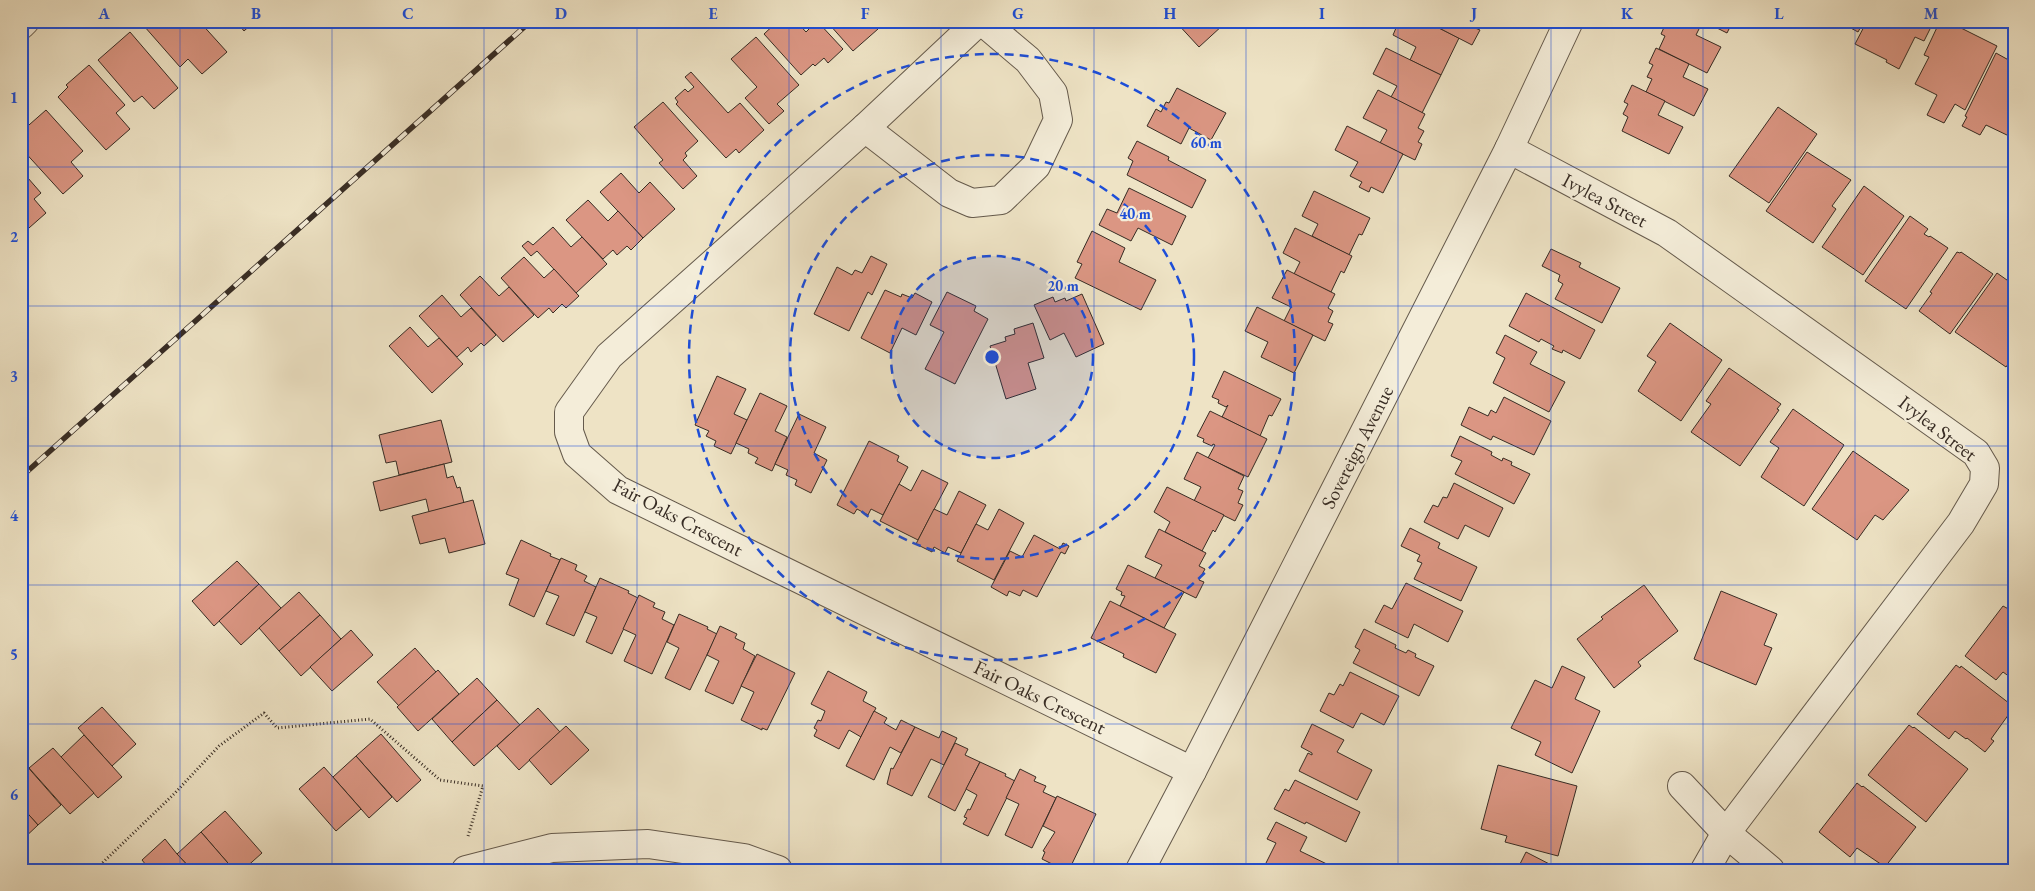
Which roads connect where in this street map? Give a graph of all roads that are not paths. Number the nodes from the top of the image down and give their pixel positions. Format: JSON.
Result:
{"nodes":[{"id":1,"x":25,"y":21,"type":"edge"},
{"id":2,"x":981,"y":21,"type":"edge"},
{"id":3,"x":1569,"y":21,"type":"edge"},
{"id":4,"x":21,"y":25,"type":"edge"},
{"id":5,"x":865,"y":128,"type":"junction"},
{"id":6,"x":1509,"y":149,"type":"junction"},
{"id":7,"x":1192,"y":771,"type":"junction"},
{"id":8,"x":1682,"y":786,"type":"dead end"},
{"id":9,"x":1726,"y":833,"type":"junction"},
{"id":10,"x":466,"y":870,"type":"edge"},
{"id":11,"x":778,"y":870,"type":"edge"},
{"id":12,"x":1140,"y":870,"type":"edge"},
{"id":13,"x":1705,"y":870,"type":"edge"},
{"id":14,"x":1770,"y":870,"type":"edge"}],
"edges":[{"from":1,"to":4,"type":"street"},
{"from":2,"to":5,"type":"street","name":"Fair Oaks Crescent"},
{"from":2,"to":5,"type":"street","name":"Fair Oaks Crescent"},
{"from":3,"to":6,"type":"street","name":"Sovereign Avenue"},
{"from":5,"to":7,"type":"street","name":"Fair Oaks Crescent"},
{"from":6,"to":7,"type":"street","name":"Sovereign Avenue"},
{"from":6,"to":9,"type":"street","name":"Ivylea Street"},
{"from":7,"to":12,"type":"street","name":"Sovereign Avenue"},
{"from":8,"to":9,"type":"street"},
{"from":9,"to":13,"type":"street","name":"Ivylea Street"},
{"from":9,"to":14,"type":"street"},
{"from":10,"to":11,"type":"street"}]}
